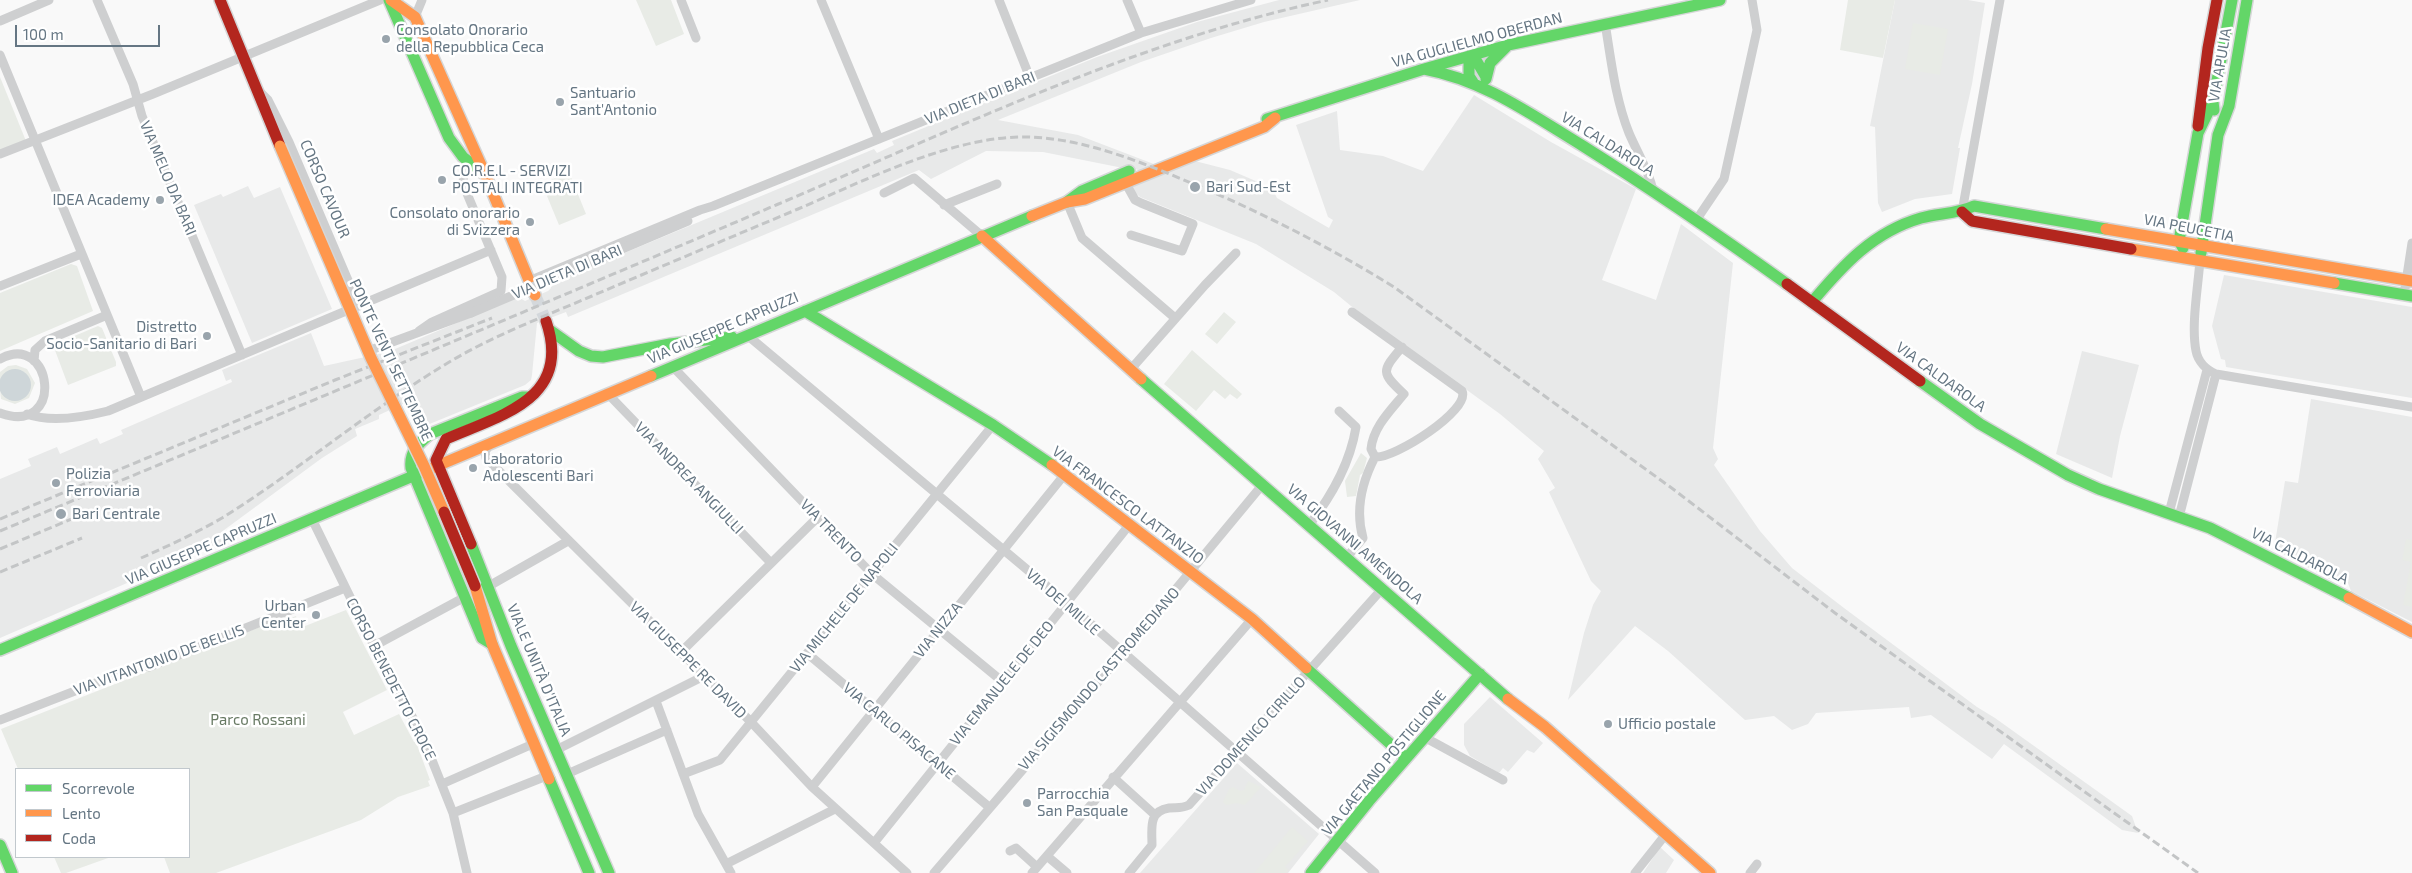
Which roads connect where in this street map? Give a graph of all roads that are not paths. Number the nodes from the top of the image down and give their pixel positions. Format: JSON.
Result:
{"nodes":[{"id":1,"x":50,"y":0,"type":"edge"},
{"id":2,"x":97,"y":0,"type":"edge"},
{"id":3,"x":220,"y":0,"type":"edge"},
{"id":4,"x":380,"y":0,"type":"edge"},
{"id":5,"x":390,"y":0,"type":"edge"},
{"id":6,"x":422,"y":0,"type":"edge"},
{"id":7,"x":681,"y":0,"type":"edge"},
{"id":8,"x":821,"y":0,"type":"edge"},
{"id":9,"x":998,"y":0,"type":"edge"},
{"id":10,"x":1127,"y":0,"type":"edge"},
{"id":11,"x":1251,"y":0,"type":"edge"},
{"id":12,"x":1720,"y":0,"type":"edge"},
{"id":13,"x":1752,"y":0,"type":"edge"},
{"id":14,"x":2000,"y":0,"type":"edge"},
{"id":15,"x":2217,"y":0,"type":"edge"},
{"id":16,"x":2232,"y":0,"type":"edge"},
{"id":17,"x":2247,"y":0,"type":"edge"},
{"id":18,"x":415,"y":17,"type":"junction"},
{"id":19,"x":0,"y":21,"type":"edge"},
{"id":20,"x":1605,"y":23,"type":"junction"},
{"id":21,"x":1141,"y":33,"type":"junction"},
{"id":22,"x":696,"y":38,"type":"dead end"},
{"id":23,"x":1508,"y":45,"type":"junction"},
{"id":24,"x":0,"y":55,"type":"edge"},
{"id":25,"x":1469,"y":56,"type":"junction"},
{"id":26,"x":244,"y":57,"type":"junction"},
{"id":27,"x":1424,"y":69,"type":"junction"},
{"id":28,"x":1030,"y":78,"type":"junction"},
{"id":29,"x":1472,"y":82,"type":"junction"},
{"id":30,"x":1486,"y":82,"type":"junction"},
{"id":31,"x":256,"y":88,"type":"junction"},
{"id":32,"x":138,"y":100,"type":"junction"},
{"id":33,"x":2213,"y":102,"type":"junction"},
{"id":34,"x":1275,"y":118,"type":"junction"},
{"id":35,"x":466,"y":132,"type":"junction"},
{"id":36,"x":2198,"y":133,"type":"junction"},
{"id":37,"x":2218,"y":135,"type":"junction"},
{"id":38,"x":449,"y":138,"type":"junction"},
{"id":39,"x":878,"y":139,"type":"junction"},
{"id":40,"x":35,"y":140,"type":"junction"},
{"id":41,"x":280,"y":146,"type":"joint"},
{"id":42,"x":0,"y":154,"type":"edge"},
{"id":43,"x":472,"y":157,"type":"junction"},
{"id":44,"x":1125,"y":182,"type":"junction"},
{"id":45,"x":998,"y":184,"type":"dead end"},
{"id":46,"x":1653,"y":190,"type":"junction"},
{"id":47,"x":884,"y":193,"type":"dead end"},
{"id":48,"x":1067,"y":202,"type":"junction"},
{"id":49,"x":944,"y":205,"type":"junction"},
{"id":50,"x":713,"y":206,"type":"junction"},
{"id":51,"x":1962,"y":212,"type":"junction"},
{"id":52,"x":1697,"y":219,"type":"junction"},
{"id":53,"x":1132,"y":234,"type":"dead end"},
{"id":54,"x":982,"y":236,"type":"junction"},
{"id":55,"x":2179,"y":241,"type":"junction"},
{"id":56,"x":2412,"y":243,"type":"edge"},
{"id":57,"x":2201,"y":246,"type":"junction"},
{"id":58,"x":491,"y":250,"type":"junction"},
{"id":59,"x":1236,"y":253,"type":"dead end"},
{"id":60,"x":81,"y":254,"type":"junction"},
{"id":61,"x":2200,"y":260,"type":"junction"},
{"id":62,"x":530,"y":281,"type":"junction"},
{"id":63,"x":2409,"y":281,"type":"edge"},
{"id":64,"x":0,"y":286,"type":"edge"},
{"id":65,"x":535,"y":295,"type":"tunnel mouth"},
{"id":66,"x":2408,"y":296,"type":"edge"},
{"id":67,"x":1812,"y":302,"type":"junction"},
{"id":68,"x":355,"y":308,"type":"junction"},
{"id":69,"x":805,"y":311,"type":"junction"},
{"id":70,"x":1352,"y":312,"type":"dead end"},
{"id":71,"x":107,"y":315,"type":"junction"},
{"id":72,"x":1176,"y":318,"type":"junction"},
{"id":73,"x":419,"y":331,"type":"junction"},
{"id":74,"x":747,"y":335,"type":"junction"},
{"id":75,"x":1402,"y":346,"type":"junction"},
{"id":76,"x":242,"y":356,"type":"junction"},
{"id":77,"x":0,"y":359,"type":"edge"},
{"id":78,"x":34,"y":360,"type":"junction"},
{"id":79,"x":672,"y":366,"type":"junction"},
{"id":80,"x":1131,"y":369,"type":"junction"},
{"id":81,"x":2207,"y":370,"type":"junction"},
{"id":82,"x":2216,"y":374,"type":"junction"},
{"id":83,"x":607,"y":393,"type":"junction"},
{"id":84,"x":141,"y":397,"type":"junction"},
{"id":85,"x":531,"y":397,"type":"junction"},
{"id":86,"x":2412,"y":407,"type":"edge"},
{"id":87,"x":1339,"y":411,"type":"dead end"},
{"id":88,"x":0,"y":413,"type":"edge"},
{"id":89,"x":27,"y":414,"type":"junction"},
{"id":90,"x":993,"y":425,"type":"junction"},
{"id":91,"x":493,"y":441,"type":"junction"},
{"id":92,"x":1375,"y":457,"type":"junction"},
{"id":93,"x":437,"y":463,"type":"junction"},
{"id":94,"x":1065,"y":474,"type":"junction"},
{"id":95,"x":414,"y":476,"type":"junction"},
{"id":96,"x":1264,"y":484,"type":"junction"},
{"id":97,"x":937,"y":494,"type":"junction"},
{"id":98,"x":2174,"y":515,"type":"junction"},
{"id":99,"x":312,"y":518,"type":"junction"},
{"id":100,"x":817,"y":518,"type":"junction"},
{"id":101,"x":1130,"y":524,"type":"junction"},
{"id":102,"x":1310,"y":524,"type":"junction"},
{"id":103,"x":568,"y":541,"type":"junction"},
{"id":104,"x":1003,"y":550,"type":"junction"},
{"id":105,"x":1347,"y":557,"type":"junction"},
{"id":106,"x":771,"y":563,"type":"junction"},
{"id":107,"x":1192,"y":572,"type":"junction"},
{"id":108,"x":872,"y":574,"type":"junction"},
{"id":109,"x":475,"y":586,"type":"joint"},
{"id":110,"x":489,"y":586,"type":"junction"},
{"id":111,"x":345,"y":588,"type":"junction"},
{"id":112,"x":1382,"y":589,"type":"junction"},
{"id":113,"x":465,"y":597,"type":"junction"},
{"id":114,"x":1066,"y":604,"type":"junction"},
{"id":115,"x":1252,"y":619,"type":"junction"},
{"id":116,"x":938,"y":628,"type":"junction"},
{"id":117,"x":2412,"y":632,"type":"edge"},
{"id":118,"x":492,"y":644,"type":"junction"},
{"id":119,"x":374,"y":646,"type":"junction"},
{"id":120,"x":0,"y":650,"type":"edge"},
{"id":121,"x":680,"y":653,"type":"junction"},
{"id":122,"x":808,"y":654,"type":"junction"},
{"id":123,"x":1122,"y":654,"type":"junction"},
{"id":124,"x":1309,"y":672,"type":"junction"},
{"id":125,"x":1480,"y":674,"type":"junction"},
{"id":126,"x":704,"y":676,"type":"junction"},
{"id":127,"x":1003,"y":682,"type":"junction"},
{"id":128,"x":656,"y":701,"type":"junction"},
{"id":129,"x":1179,"y":702,"type":"junction"},
{"id":130,"x":873,"y":709,"type":"junction"},
{"id":131,"x":0,"y":720,"type":"edge"},
{"id":132,"x":751,"y":722,"type":"junction"},
{"id":133,"x":668,"y":730,"type":"junction"},
{"id":134,"x":1424,"y":738,"type":"junction"},
{"id":135,"x":535,"y":743,"type":"junction"},
{"id":136,"x":556,"y":750,"type":"junction"},
{"id":137,"x":1236,"y":752,"type":"junction"},
{"id":138,"x":1406,"y":758,"type":"junction"},
{"id":139,"x":938,"y":764,"type":"junction"},
{"id":140,"x":567,"y":774,"type":"junction"},
{"id":141,"x":683,"y":774,"type":"junction"},
{"id":142,"x":549,"y":775,"type":"junction"},
{"id":143,"x":1113,"y":777,"type":"junction"},
{"id":144,"x":1503,"y":780,"type":"dead end"},
{"id":145,"x":443,"y":787,"type":"junction"},
{"id":146,"x":812,"y":787,"type":"junction"},
{"id":147,"x":989,"y":807,"type":"junction"},
{"id":148,"x":835,"y":809,"type":"junction"},
{"id":149,"x":453,"y":814,"type":"junction"},
{"id":150,"x":1155,"y":815,"type":"junction"},
{"id":151,"x":1666,"y":834,"type":"junction"},
{"id":152,"x":594,"y":839,"type":"junction"},
{"id":153,"x":1338,"y":840,"type":"junction"},
{"id":154,"x":874,"y":843,"type":"junction"},
{"id":155,"x":0,"y":845,"type":"edge"},
{"id":156,"x":578,"y":846,"type":"junction"},
{"id":157,"x":1010,"y":851,"type":"dead end"},
{"id":158,"x":1047,"y":856,"type":"junction"},
{"id":159,"x":726,"y":864,"type":"junction"},
{"id":160,"x":1035,"y":870,"type":"edge"},
{"id":161,"x":12,"y":873,"type":"edge"},
{"id":162,"x":467,"y":873,"type":"edge"},
{"id":163,"x":589,"y":873,"type":"edge"},
{"id":164,"x":609,"y":873,"type":"edge"},
{"id":165,"x":731,"y":873,"type":"edge"},
{"id":166,"x":908,"y":873,"type":"edge"},
{"id":167,"x":934,"y":873,"type":"edge"},
{"id":168,"x":1067,"y":873,"type":"edge"},
{"id":169,"x":1130,"y":873,"type":"edge"},
{"id":170,"x":1311,"y":873,"type":"edge"},
{"id":171,"x":1375,"y":873,"type":"edge"},
{"id":172,"x":1635,"y":873,"type":"edge"},
{"id":173,"x":1710,"y":873,"type":"edge"}],
"edges":[{"from":1,"to":19,"type":"street"},
{"from":2,"to":32,"type":"street","name":"VIA MELO DA BARI"},
{"from":3,"to":26,"type":"main road","name":"CORSO CAVOUR"},
{"from":4,"to":26,"type":"street"},
{"from":5,"to":18,"type":"main road"},
{"from":5,"to":38,"type":"main road"},
{"from":6,"to":18,"type":"street"},
{"from":7,"to":22,"type":"street"},
{"from":8,"to":39,"type":"street"},
{"from":9,"to":28,"type":"street"},
{"from":10,"to":21,"type":"street"},
{"from":11,"to":21,"type":"street","name":"VIA DIETA DI BARI"},
{"from":12,"to":20,"type":"main road","name":"VIA GUGLIELMO OBERDAN"},
{"from":13,"to":52,"type":"street"},
{"from":14,"to":51,"type":"street"},
{"from":15,"to":36,"type":"main road","name":"VIA APULIA"},
{"from":16,"to":33,"type":"main road"},
{"from":17,"to":37,"type":"main road","name":"VIA APULIA"},
{"from":18,"to":35,"type":"main road"},
{"from":20,"to":23,"type":"main road","name":"VIA GUGLIELMO OBERDAN"},
{"from":20,"to":46,"type":"street"},
{"from":21,"to":28,"type":"street","name":"VIA DIETA DI BARI"},
{"from":23,"to":25,"type":"main road","name":"VIA GUGLIELMO OBERDAN"},
{"from":23,"to":30,"type":"main road"},
{"from":24,"to":40,"type":"street"},
{"from":25,"to":27,"type":"main road","name":"VIA GUGLIELMO OBERDAN"},
{"from":25,"to":29,"type":"main road"},
{"from":25,"to":30,"type":"main road"},
{"from":26,"to":31,"type":"main road","name":"CORSO CAVOUR"},
{"from":26,"to":32,"type":"street"},
{"from":27,"to":29,"type":"main road"},
{"from":27,"to":34,"type":"main road","name":"VIA GUGLIELMO OBERDAN"},
{"from":28,"to":39,"type":"street","name":"VIA DIETA DI BARI"},
{"from":29,"to":30,"type":"main road"},
{"from":30,"to":46,"type":"main road","name":"VIA CALDAROLA"},
{"from":31,"to":41,"type":"main road","name":"CORSO CAVOUR"},
{"from":31,"to":68,"type":"street","name":"CORSO CAVOUR"},
{"from":32,"to":40,"type":"street"},
{"from":32,"to":76,"type":"street","name":"VIA MELO DA BARI"},
{"from":33,"to":36,"type":"main road","name":"VIA APULIA"},
{"from":33,"to":37,"type":"main road","name":"VIA APULIA"},
{"from":34,"to":44,"type":"main road","name":"VIA GUGLIELMO OBERDAN"},
{"from":34,"to":48,"type":"main road","name":"VIA GUGLIELMO OBERDAN"},
{"from":35,"to":38,"type":"street"},
{"from":35,"to":43,"type":"main road"},
{"from":36,"to":55,"type":"main road","name":"VIA APULIA"},
{"from":37,"to":57,"type":"main road","name":"VIA APULIA"},
{"from":38,"to":43,"type":"main road"},
{"from":39,"to":50,"type":"street","name":"VIA DIETA DI BARI"},
{"from":40,"to":42,"type":"street"},
{"from":40,"to":60,"type":"street"},
{"from":41,"to":109,"type":"main road","name":"PONTE VENTI SETTEMBRE","bridge":true},
{"from":43,"to":58,"type":"street"},
{"from":43,"to":62,"type":"main road"},
{"from":44,"to":48,"type":"main road","name":"VIA GUGLIELMO OBERDAN"},
{"from":44,"to":53,"type":"street"},
{"from":45,"to":49,"type":"street"},
{"from":46,"to":52,"type":"main road","name":"VIA CALDAROLA"},
{"from":47,"to":49,"type":"street"},
{"from":48,"to":54,"type":"main road","name":"VIA GUGLIELMO OBERDAN"},
{"from":48,"to":72,"type":"street"},
{"from":49,"to":54,"type":"street"},
{"from":50,"to":62,"type":"street","name":"VIA DIETA DI BARI"},
{"from":50,"to":73,"type":"street","name":"VIA DIETA DI BARI","bridge":true},
{"from":51,"to":55,"type":"main road","name":"VIA PEUCETIA"},
{"from":51,"to":61,"type":"main road"},
{"from":51,"to":67,"type":"main road","name":"VIA PEUCETIA"},
{"from":52,"to":67,"type":"main road","name":"VIA CALDAROLA"},
{"from":54,"to":69,"type":"main road","name":"VIA GIUSEPPE CAPRUZZI"},
{"from":54,"to":80,"type":"main road","name":"VIA GIOVANNI AMENDOLA"},
{"from":55,"to":57,"type":"main road","name":"VIA PEUCETIA"},
{"from":55,"to":61,"type":"main road"},
{"from":56,"to":63,"type":"street"},
{"from":57,"to":61,"type":"main road","name":"VIA APULIA"},
{"from":57,"to":63,"type":"main road","name":"VIA PEUCETIA"},
{"from":58,"to":68,"type":"street"},
{"from":58,"to":73,"type":"street","name":"VIA DIETA DI BARI"},
{"from":59,"to":72,"type":"street"},
{"from":60,"to":64,"type":"street"},
{"from":60,"to":71,"type":"street"},
{"from":61,"to":66,"type":"main road"},
{"from":61,"to":81,"type":"street"},
{"from":62,"to":65,"type":"main road"},
{"from":63,"to":66,"type":"street"},
{"from":67,"to":98,"type":"main road","name":"VIA CALDAROLA"},
{"from":68,"to":73,"type":"street","name":"VIA DIETA DI BARI"},
{"from":68,"to":76,"type":"street"},
{"from":69,"to":74,"type":"main road","name":"VIA GIUSEPPE CAPRUZZI"},
{"from":69,"to":90,"type":"main road","name":"VIA FRANCESCO LATTANZIO"},
{"from":70,"to":75,"type":"street"},
{"from":71,"to":78,"type":"street"},
{"from":71,"to":84,"type":"street"},
{"from":72,"to":80,"type":"street"},
{"from":74,"to":79,"type":"main road","name":"VIA GIUSEPPE CAPRUZZI"},
{"from":74,"to":85,"type":"main road"},
{"from":74,"to":97,"type":"street","name":"VIA DEI MILLE"},
{"from":75,"to":92,"type":"street"},
{"from":75,"to":92,"type":"street"},
{"from":76,"to":84,"type":"street"},
{"from":77,"to":78,"type":"street"},
{"from":78,"to":89,"type":"street"},
{"from":79,"to":83,"type":"main road","name":"VIA GIUSEPPE CAPRUZZI"},
{"from":79,"to":100,"type":"street","name":"VIA TRENTO"},
{"from":80,"to":96,"type":"main road","name":"VIA GIOVANNI AMENDOLA"},
{"from":81,"to":82,"type":"street"},
{"from":81,"to":98,"type":"street"},
{"from":82,"to":86,"type":"street"},
{"from":82,"to":98,"type":"street"},
{"from":83,"to":91,"type":"main road","name":"VIA GIUSEPPE CAPRUZZI"},
{"from":83,"to":106,"type":"street","name":"VIA ANDREA ANGIULLI"},
{"from":84,"to":89,"type":"street"},
{"from":85,"to":93,"type":"main road"},
{"from":85,"to":95,"type":"main road","name":"VIALE UNITÀ D'ITALIA"},
{"from":87,"to":102,"type":"street"},
{"from":88,"to":89,"type":"street"},
{"from":90,"to":94,"type":"main road","name":"VIA FRANCESCO LATTANZIO"},
{"from":90,"to":97,"type":"street","name":"VIA MICHELE DE NAPOLI"},
{"from":91,"to":93,"type":"main road","name":"VIA GIUSEPPE CAPRUZZI"},
{"from":91,"to":103,"type":"street","name":"VIA GIUSEPPE RE DAVID"},
{"from":92,"to":105,"type":"street"},
{"from":93,"to":95,"type":"main road","name":"VIA GIUSEPPE CAPRUZZI"},
{"from":93,"to":110,"type":"main road","name":"VIALE UNITÀ D'ITALIA"},
{"from":94,"to":101,"type":"main road","name":"VIA FRANCESCO LATTANZIO"},
{"from":94,"to":104,"type":"street","name":"VIA NIZZA"},
{"from":95,"to":99,"type":"main road","name":"VIA GIUSEPPE CAPRUZZI"},
{"from":95,"to":113,"type":"main road","name":"VIALE UNITÀ D'ITALIA"},
{"from":96,"to":102,"type":"main road","name":"VIA GIOVANNI AMENDOLA"},
{"from":96,"to":107,"type":"street","name":"VIA SIGISMONDO CASTROMEDIANO"},
{"from":97,"to":104,"type":"street","name":"VIA DEI MILLE"},
{"from":97,"to":108,"type":"street","name":"VIA MICHELE DE NAPOLI"},
{"from":98,"to":117,"type":"main road","name":"VIA CALDAROLA"},
{"from":99,"to":111,"type":"street","name":"CORSO BENEDETTO CROCE"},
{"from":99,"to":120,"type":"main road","name":"VIA GIUSEPPE CAPRUZZI"},
{"from":100,"to":106,"type":"street"},
{"from":100,"to":108,"type":"street","name":"VIA TRENTO"},
{"from":101,"to":107,"type":"main road","name":"VIA FRANCESCO LATTANZIO"},
{"from":101,"to":114,"type":"street","name":"VIA EMANUELE DE DEO"},
{"from":102,"to":105,"type":"main road","name":"VIA GIOVANNI AMENDOLA"},
{"from":103,"to":110,"type":"street"},
{"from":103,"to":121,"type":"street","name":"VIA GIUSEPPE RE DAVID"},
{"from":104,"to":114,"type":"street","name":"VIA DEI MILLE"},
{"from":104,"to":116,"type":"street","name":"VIA NIZZA"},
{"from":105,"to":112,"type":"main road","name":"VIA GIOVANNI AMENDOLA"},
{"from":106,"to":121,"type":"street"},
{"from":107,"to":115,"type":"main road","name":"VIA FRANCESCO LATTANZIO"},
{"from":107,"to":123,"type":"street","name":"VIA SIGISMONDO CASTROMEDIANO"},
{"from":108,"to":116,"type":"street","name":"VIA TRENTO"},
{"from":108,"to":122,"type":"street","name":"VIA MICHELE DE NAPOLI"},
{"from":109,"to":118,"type":"main road","name":"VIALE UNITÀ D'ITALIA"},
{"from":110,"to":136,"type":"main road","name":"VIALE UNITÀ D'ITALIA"},
{"from":111,"to":119,"type":"street","name":"CORSO BENEDETTO CROCE"},
{"from":111,"to":131,"type":"street","name":"VIA VITANTONIO DE BELLIS"},
{"from":112,"to":124,"type":"street","name":"VIA DOMENICO CIRILLO"},
{"from":112,"to":125,"type":"main road","name":"VIA GIOVANNI AMENDOLA"},
{"from":113,"to":118,"type":"main road","name":"VIALE UNITÀ D'ITALIA"},
{"from":113,"to":119,"type":"street"},
{"from":114,"to":123,"type":"street","name":"VIA DEI MILLE"},
{"from":114,"to":127,"type":"street","name":"VIA EMANUELE DE DEO"},
{"from":115,"to":124,"type":"main road","name":"VIA FRANCESCO LATTANZIO"},
{"from":115,"to":129,"type":"street"},
{"from":116,"to":127,"type":"street","name":"VIA TRENTO"},
{"from":116,"to":130,"type":"street","name":"VIA NIZZA"},
{"from":118,"to":135,"type":"main road","name":"VIALE UNITÀ D'ITALIA"},
{"from":119,"to":145,"type":"street","name":"CORSO BENEDETTO CROCE"},
{"from":121,"to":126,"type":"street","name":"VIA GIUSEPPE RE DAVID"},
{"from":122,"to":130,"type":"street","name":"VIA CARLO PISACANE"},
{"from":122,"to":132,"type":"street","name":"VIA MICHELE DE NAPOLI"},
{"from":123,"to":129,"type":"street","name":"VIA DEI MILLE"},
{"from":123,"to":147,"type":"street","name":"VIA SIGISMONDO CASTROMEDIANO"},
{"from":124,"to":137,"type":"street","name":"VIA DOMENICO CIRILLO"},
{"from":124,"to":138,"type":"main road","name":"VIA FRANCESCO LATTANZIO"},
{"from":125,"to":134,"type":"main road","name":"VIA GAETANO POSTIGLIONE"},
{"from":125,"to":151,"type":"main road","name":"VIA GIOVANNI AMENDOLA"},
{"from":126,"to":128,"type":"street"},
{"from":126,"to":132,"type":"street","name":"VIA GIUSEPPE RE DAVID"},
{"from":127,"to":139,"type":"street","name":"VIA EMANUELE DE DEO"},
{"from":128,"to":133,"type":"street"},
{"from":128,"to":136,"type":"street"},
{"from":129,"to":137,"type":"street","name":"VIA DEI MILLE"},
{"from":129,"to":143,"type":"street"},
{"from":130,"to":139,"type":"street","name":"VIA CARLO PISACANE"},
{"from":130,"to":146,"type":"street","name":"VIA NIZZA"},
{"from":132,"to":141,"type":"street","name":"VIA MICHELE DE NAPOLI"},
{"from":132,"to":146,"type":"street","name":"VIA GIUSEPPE RE DAVID"},
{"from":133,"to":140,"type":"street"},
{"from":133,"to":141,"type":"street"},
{"from":134,"to":138,"type":"main road","name":"VIA GAETANO POSTIGLIONE"},
{"from":134,"to":144,"type":"street"},
{"from":135,"to":142,"type":"main road","name":"VIALE UNITÀ D'ITALIA"},
{"from":135,"to":145,"type":"street"},
{"from":136,"to":140,"type":"main road","name":"VIALE UNITÀ D'ITALIA"},
{"from":137,"to":150,"type":"street","name":"VIA DOMENICO CIRILLO"},
{"from":137,"to":153,"type":"street","name":"VIA DEI MILLE"},
{"from":138,"to":153,"type":"main road","name":"VIA GAETANO POSTIGLIONE"},
{"from":139,"to":147,"type":"street","name":"VIA CARLO PISACANE"},
{"from":139,"to":154,"type":"street","name":"VIA EMANUELE DE DEO"},
{"from":140,"to":152,"type":"main road","name":"VIALE UNITÀ D'ITALIA"},
{"from":141,"to":159,"type":"street"},
{"from":142,"to":149,"type":"street"},
{"from":142,"to":156,"type":"main road","name":"VIALE UNITÀ D'ITALIA"},
{"from":143,"to":150,"type":"street"},
{"from":143,"to":158,"type":"street"},
{"from":145,"to":149,"type":"street","name":"CORSO BENEDETTO CROCE"},
{"from":146,"to":148,"type":"street","name":"VIA GIUSEPPE RE DAVID"},
{"from":147,"to":167,"type":"street","name":"VIA SIGISMONDO CASTROMEDIANO"},
{"from":148,"to":154,"type":"street","name":"VIA GIUSEPPE RE DAVID"},
{"from":148,"to":159,"type":"street"},
{"from":149,"to":162,"type":"street","name":"CORSO BENEDETTO CROCE"},
{"from":150,"to":169,"type":"street"},
{"from":151,"to":172,"type":"street"},
{"from":151,"to":173,"type":"main road","name":"VIA GIOVANNI AMENDOLA"},
{"from":152,"to":156,"type":"main road"},
{"from":152,"to":164,"type":"main road","name":"VIALE UNITÀ D'ITALIA"},
{"from":153,"to":170,"type":"main road","name":"VIA GAETANO POSTIGLIONE"},
{"from":153,"to":171,"type":"street","name":"VIA DEI MILLE"},
{"from":154,"to":166,"type":"street","name":"VIA GIUSEPPE RE DAVID"},
{"from":155,"to":161,"type":"main road"},
{"from":156,"to":163,"type":"main road","name":"VIALE UNITÀ D'ITALIA"},
{"from":157,"to":160,"type":"street"},
{"from":158,"to":160,"type":"street"},
{"from":158,"to":168,"type":"street"},
{"from":159,"to":165,"type":"street"}]}
